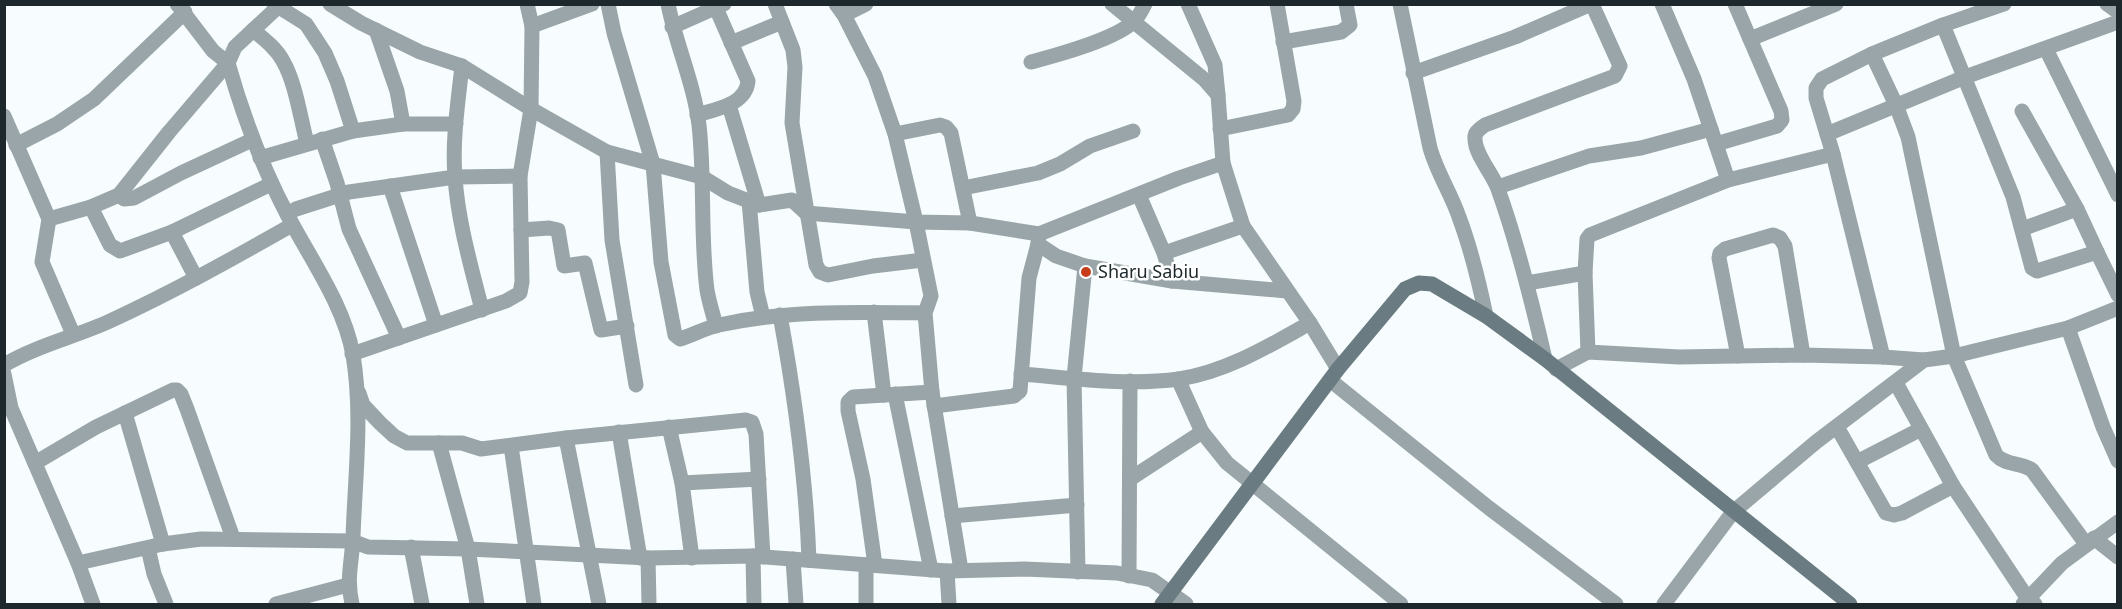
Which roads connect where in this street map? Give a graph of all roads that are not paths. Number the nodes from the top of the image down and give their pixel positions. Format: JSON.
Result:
{"nodes":[{"id":1,"x":330,"y":4,"type":"edge"},
{"id":2,"x":527,"y":4,"type":"edge"},
{"id":3,"x":592,"y":4,"type":"edge"},
{"id":4,"x":608,"y":4,"type":"edge"},
{"id":5,"x":668,"y":4,"type":"edge"},
{"id":6,"x":775,"y":4,"type":"edge"},
{"id":7,"x":866,"y":4,"type":"edge"},
{"id":8,"x":1112,"y":4,"type":"edge"},
{"id":9,"x":1145,"y":4,"type":"edge"},
{"id":10,"x":1188,"y":4,"type":"edge"},
{"id":11,"x":1277,"y":4,"type":"edge"},
{"id":12,"x":1346,"y":4,"type":"edge"},
{"id":13,"x":1400,"y":4,"type":"edge"},
{"id":14,"x":1592,"y":4,"type":"edge"},
{"id":15,"x":1662,"y":4,"type":"edge"},
{"id":16,"x":1735,"y":4,"type":"edge"},
{"id":17,"x":1836,"y":4,"type":"edge"},
{"id":18,"x":2004,"y":4,"type":"edge"},
{"id":19,"x":2107,"y":4,"type":"edge"},
{"id":20,"x":277,"y":5,"type":"edge"},
{"id":21,"x":720,"y":6,"type":"edge"},
{"id":22,"x":181,"y":8,"type":"edge"},
{"id":23,"x":840,"y":10,"type":"edge"},
{"id":24,"x":2118,"y":12,"type":"edge"},
{"id":25,"x":782,"y":22,"type":"junction"},
{"id":26,"x":1134,"y":22,"type":"junction"},
{"id":27,"x":2118,"y":22,"type":"edge"},
{"id":28,"x":1943,"y":25,"type":"junction"},
{"id":29,"x":532,"y":26,"type":"junction"},
{"id":30,"x":672,"y":27,"type":"junction"},
{"id":31,"x":253,"y":30,"type":"junction"},
{"id":32,"x":376,"y":30,"type":"junction"},
{"id":33,"x":1750,"y":39,"type":"junction"},
{"id":34,"x":1283,"y":42,"type":"junction"},
{"id":35,"x":731,"y":43,"type":"junction"},
{"id":36,"x":2046,"y":49,"type":"junction"},
{"id":37,"x":1872,"y":54,"type":"junction"},
{"id":38,"x":228,"y":63,"type":"junction"},
{"id":39,"x":1031,"y":63,"type":"dead end"},
{"id":40,"x":462,"y":66,"type":"junction"},
{"id":41,"x":1413,"y":73,"type":"junction"},
{"id":42,"x":1965,"y":77,"type":"junction"},
{"id":43,"x":1218,"y":95,"type":"junction"},
{"id":44,"x":729,"y":105,"type":"junction"},
{"id":45,"x":1896,"y":105,"type":"junction"},
{"id":46,"x":531,"y":109,"type":"junction"},
{"id":47,"x":2022,"y":111,"type":"dead end"},
{"id":48,"x":697,"y":115,"type":"junction"},
{"id":49,"x":403,"y":124,"type":"junction"},
{"id":50,"x":456,"y":124,"type":"junction"},
{"id":51,"x":6,"y":125,"type":"edge"},
{"id":52,"x":1220,"y":129,"type":"junction"},
{"id":53,"x":1711,"y":129,"type":"junction"},
{"id":54,"x":353,"y":131,"type":"junction"},
{"id":55,"x":1132,"y":131,"type":"dead end"},
{"id":56,"x":896,"y":134,"type":"junction"},
{"id":57,"x":1827,"y":134,"type":"junction"},
{"id":58,"x":322,"y":139,"type":"junction"},
{"id":59,"x":252,"y":140,"type":"junction"},
{"id":60,"x":307,"y":143,"type":"junction"},
{"id":61,"x":1716,"y":144,"type":"junction"},
{"id":62,"x":16,"y":145,"type":"junction"},
{"id":63,"x":607,"y":152,"type":"junction"},
{"id":64,"x":1833,"y":154,"type":"junction"},
{"id":65,"x":260,"y":158,"type":"junction"},
{"id":66,"x":653,"y":164,"type":"junction"},
{"id":67,"x":1223,"y":164,"type":"junction"},
{"id":68,"x":520,"y":176,"type":"junction"},
{"id":69,"x":455,"y":177,"type":"junction"},
{"id":70,"x":702,"y":177,"type":"junction"},
{"id":71,"x":1728,"y":180,"type":"junction"},
{"id":72,"x":271,"y":184,"type":"junction"},
{"id":73,"x":390,"y":186,"type":"junction"},
{"id":74,"x":1498,"y":187,"type":"junction"},
{"id":75,"x":963,"y":189,"type":"junction"},
{"id":76,"x":339,"y":193,"type":"junction"},
{"id":77,"x":119,"y":195,"type":"junction"},
{"id":78,"x":1139,"y":195,"type":"junction"},
{"id":79,"x":2118,"y":195,"type":"edge"},
{"id":80,"x":754,"y":203,"type":"junction"},
{"id":81,"x":91,"y":207,"type":"junction"},
{"id":82,"x":2077,"y":209,"type":"junction"},
{"id":83,"x":807,"y":213,"type":"junction"},
{"id":84,"x":49,"y":219,"type":"junction"},
{"id":85,"x":290,"y":219,"type":"junction"},
{"id":86,"x":916,"y":222,"type":"junction"},
{"id":87,"x":970,"y":223,"type":"junction"},
{"id":88,"x":1244,"y":226,"type":"junction"},
{"id":89,"x":2022,"y":229,"type":"junction"},
{"id":90,"x":521,"y":230,"type":"junction"},
{"id":91,"x":172,"y":232,"type":"junction"},
{"id":92,"x":1038,"y":239,"type":"junction"},
{"id":93,"x":2097,"y":252,"type":"junction"},
{"id":94,"x":1164,"y":254,"type":"junction"},
{"id":95,"x":923,"y":260,"type":"junction"},
{"id":96,"x":1085,"y":267,"type":"junction"},
{"id":97,"x":1585,"y":273,"type":"junction"},
{"id":98,"x":196,"y":278,"type":"junction"},
{"id":99,"x":1172,"y":281,"type":"junction"},
{"id":100,"x":1527,"y":283,"type":"junction"},
{"id":101,"x":1287,"y":291,"type":"junction"},
{"id":102,"x":2118,"y":295,"type":"edge"},
{"id":103,"x":2118,"y":308,"type":"edge"},
{"id":104,"x":482,"y":310,"type":"junction"},
{"id":105,"x":874,"y":312,"type":"junction"},
{"id":106,"x":925,"y":313,"type":"junction"},
{"id":107,"x":780,"y":315,"type":"junction"},
{"id":108,"x":1486,"y":316,"type":"junction"},
{"id":109,"x":763,"y":317,"type":"junction"},
{"id":110,"x":1310,"y":323,"type":"junction"},
{"id":111,"x":436,"y":326,"type":"junction"},
{"id":112,"x":627,"y":326,"type":"junction"},
{"id":113,"x":716,"y":326,"type":"junction"},
{"id":114,"x":2068,"y":328,"type":"junction"},
{"id":115,"x":73,"y":334,"type":"junction"},
{"id":116,"x":399,"y":338,"type":"junction"},
{"id":117,"x":1588,"y":352,"type":"junction"},
{"id":118,"x":352,"y":354,"type":"junction"},
{"id":119,"x":1803,"y":355,"type":"junction"},
{"id":120,"x":1738,"y":356,"type":"junction"},
{"id":121,"x":1954,"y":356,"type":"junction"},
{"id":122,"x":1883,"y":357,"type":"junction"},
{"id":123,"x":1924,"y":360,"type":"junction"},
{"id":124,"x":1550,"y":364,"type":"junction"},
{"id":125,"x":4,"y":365,"type":"edge"},
{"id":126,"x":4,"y":374,"type":"edge"},
{"id":127,"x":1021,"y":374,"type":"junction"},
{"id":128,"x":1334,"y":374,"type":"junction"},
{"id":129,"x":1074,"y":378,"type":"junction"},
{"id":130,"x":1178,"y":379,"type":"junction"},
{"id":131,"x":1130,"y":381,"type":"junction"},
{"id":132,"x":1896,"y":383,"type":"junction"},
{"id":133,"x":356,"y":384,"type":"junction"},
{"id":134,"x":636,"y":385,"type":"dead end"},
{"id":135,"x":889,"y":395,"type":"junction"},
{"id":136,"x":933,"y":399,"type":"junction"},
{"id":137,"x":125,"y":413,"type":"junction"},
{"id":138,"x":669,"y":427,"type":"junction"},
{"id":139,"x":1837,"y":427,"type":"junction"},
{"id":140,"x":1921,"y":429,"type":"junction"},
{"id":141,"x":619,"y":432,"type":"junction"},
{"id":142,"x":1202,"y":432,"type":"junction"},
{"id":143,"x":566,"y":438,"type":"junction"},
{"id":144,"x":439,"y":443,"type":"junction"},
{"id":145,"x":511,"y":446,"type":"junction"},
{"id":146,"x":2118,"y":461,"type":"edge"},
{"id":147,"x":1857,"y":462,"type":"junction"},
{"id":148,"x":35,"y":463,"type":"junction"},
{"id":149,"x":759,"y":479,"type":"junction"},
{"id":150,"x":1130,"y":479,"type":"junction"},
{"id":151,"x":682,"y":483,"type":"junction"},
{"id":152,"x":1252,"y":484,"type":"junction"},
{"id":153,"x":1953,"y":486,"type":"junction"},
{"id":154,"x":1077,"y":505,"type":"junction"},
{"id":155,"x":1733,"y":512,"type":"junction"},
{"id":156,"x":952,"y":516,"type":"junction"},
{"id":157,"x":2118,"y":522,"type":"edge"},
{"id":158,"x":233,"y":538,"type":"junction"},
{"id":159,"x":352,"y":541,"type":"junction"},
{"id":160,"x":2090,"y":541,"type":"junction"},
{"id":161,"x":163,"y":544,"type":"junction"},
{"id":162,"x":411,"y":547,"type":"junction"},
{"id":163,"x":148,"y":548,"type":"junction"},
{"id":164,"x":468,"y":549,"type":"junction"},
{"id":165,"x":526,"y":552,"type":"junction"},
{"id":166,"x":590,"y":556,"type":"junction"},
{"id":167,"x":758,"y":557,"type":"junction"},
{"id":168,"x":2118,"y":557,"type":"edge"},
{"id":169,"x":644,"y":558,"type":"junction"},
{"id":170,"x":692,"y":558,"type":"junction"},
{"id":171,"x":801,"y":560,"type":"junction"},
{"id":172,"x":78,"y":563,"type":"junction"},
{"id":173,"x":870,"y":565,"type":"junction"},
{"id":174,"x":931,"y":570,"type":"junction"},
{"id":175,"x":954,"y":571,"type":"junction"},
{"id":176,"x":1078,"y":572,"type":"junction"},
{"id":177,"x":1129,"y":576,"type":"junction"},
{"id":178,"x":348,"y":585,"type":"junction"},
{"id":179,"x":1166,"y":599,"type":"edge"},
{"id":180,"x":2029,"y":603,"type":"edge"},
{"id":181,"x":93,"y":604,"type":"edge"},
{"id":182,"x":166,"y":604,"type":"edge"},
{"id":183,"x":282,"y":604,"type":"edge"},
{"id":184,"x":352,"y":604,"type":"edge"},
{"id":185,"x":422,"y":604,"type":"edge"},
{"id":186,"x":477,"y":604,"type":"edge"},
{"id":187,"x":534,"y":604,"type":"edge"},
{"id":188,"x":599,"y":604,"type":"edge"},
{"id":189,"x":649,"y":604,"type":"edge"},
{"id":190,"x":754,"y":604,"type":"edge"},
{"id":191,"x":796,"y":604,"type":"edge"},
{"id":192,"x":866,"y":604,"type":"edge"},
{"id":193,"x":950,"y":604,"type":"edge"},
{"id":194,"x":1186,"y":604,"type":"edge"},
{"id":195,"x":1401,"y":604,"type":"edge"},
{"id":196,"x":1616,"y":604,"type":"edge"},
{"id":197,"x":1664,"y":604,"type":"edge"},
{"id":198,"x":1848,"y":604,"type":"edge"}],
"edges":[{"from":1,"to":32,"type":"street"},
{"from":2,"to":29,"type":"street"},
{"from":3,"to":29,"type":"street"},
{"from":4,"to":66,"type":"street"},
{"from":5,"to":30,"type":"street"},
{"from":6,"to":25,"type":"street"},
{"from":7,"to":23,"type":"street"},
{"from":8,"to":26,"type":"street"},
{"from":9,"to":26,"type":"street"},
{"from":10,"to":43,"type":"street"},
{"from":11,"to":34,"type":"street"},
{"from":12,"to":34,"type":"street"},
{"from":13,"to":41,"type":"street"},
{"from":14,"to":41,"type":"street"},
{"from":14,"to":74,"type":"street"},
{"from":15,"to":53,"type":"street"},
{"from":16,"to":33,"type":"street"},
{"from":17,"to":33,"type":"street"},
{"from":18,"to":28,"type":"street"},
{"from":19,"to":24,"type":"street"},
{"from":20,"to":31,"type":"street"},
{"from":20,"to":54,"type":"street"},
{"from":21,"to":30,"type":"street"},
{"from":21,"to":35,"type":"street"},
{"from":22,"to":38,"type":"street"},
{"from":22,"to":62,"type":"street"},
{"from":23,"to":56,"type":"street"},
{"from":25,"to":35,"type":"street"},
{"from":25,"to":83,"type":"street"},
{"from":26,"to":39,"type":"street"},
{"from":26,"to":43,"type":"street"},
{"from":27,"to":36,"type":"street"},
{"from":28,"to":37,"type":"street"},
{"from":28,"to":42,"type":"street"},
{"from":29,"to":46,"type":"street"},
{"from":30,"to":48,"type":"street"},
{"from":31,"to":38,"type":"street"},
{"from":31,"to":60,"type":"street"},
{"from":32,"to":40,"type":"street"},
{"from":32,"to":49,"type":"street"},
{"from":33,"to":61,"type":"street"},
{"from":34,"to":52,"type":"street"},
{"from":35,"to":44,"type":"street"},
{"from":36,"to":42,"type":"street"},
{"from":36,"to":79,"type":"street"},
{"from":37,"to":45,"type":"street"},
{"from":37,"to":57,"type":"street"},
{"from":38,"to":59,"type":"street"},
{"from":38,"to":77,"type":"street"},
{"from":40,"to":46,"type":"street"},
{"from":40,"to":50,"type":"street"},
{"from":41,"to":108,"type":"street"},
{"from":42,"to":45,"type":"street"},
{"from":42,"to":89,"type":"street"},
{"from":43,"to":52,"type":"street"},
{"from":44,"to":48,"type":"street"},
{"from":44,"to":80,"type":"street"},
{"from":45,"to":57,"type":"street"},
{"from":45,"to":121,"type":"street"},
{"from":46,"to":63,"type":"street"},
{"from":46,"to":68,"type":"street"},
{"from":47,"to":82,"type":"street"},
{"from":48,"to":70,"type":"street"},
{"from":49,"to":50,"type":"street"},
{"from":49,"to":54,"type":"street"},
{"from":50,"to":69,"type":"street"},
{"from":51,"to":62,"type":"street"},
{"from":52,"to":67,"type":"street"},
{"from":53,"to":61,"type":"street"},
{"from":53,"to":74,"type":"street"},
{"from":54,"to":58,"type":"street"},
{"from":55,"to":75,"type":"street"},
{"from":56,"to":75,"type":"street"},
{"from":56,"to":86,"type":"street"},
{"from":57,"to":64,"type":"street"},
{"from":58,"to":60,"type":"street"},
{"from":58,"to":76,"type":"street"},
{"from":59,"to":65,"type":"street"},
{"from":59,"to":77,"type":"street"},
{"from":60,"to":65,"type":"street"},
{"from":61,"to":71,"type":"street"},
{"from":62,"to":84,"type":"street"},
{"from":63,"to":66,"type":"street"},
{"from":63,"to":112,"type":"street"},
{"from":64,"to":71,"type":"street"},
{"from":64,"to":122,"type":"street"},
{"from":65,"to":72,"type":"street"},
{"from":66,"to":70,"type":"street"},
{"from":66,"to":113,"type":"street"},
{"from":67,"to":78,"type":"street"},
{"from":67,"to":88,"type":"street"},
{"from":68,"to":69,"type":"street"},
{"from":68,"to":90,"type":"street"},
{"from":69,"to":73,"type":"street"},
{"from":69,"to":104,"type":"street"},
{"from":70,"to":80,"type":"street"},
{"from":70,"to":113,"type":"street"},
{"from":71,"to":97,"type":"street"},
{"from":72,"to":85,"type":"street"},
{"from":72,"to":91,"type":"street"},
{"from":73,"to":76,"type":"street"},
{"from":73,"to":111,"type":"street"},
{"from":74,"to":100,"type":"street"},
{"from":75,"to":87,"type":"street"},
{"from":76,"to":85,"type":"street"},
{"from":76,"to":116,"type":"street"},
{"from":77,"to":81,"type":"street"},
{"from":78,"to":92,"type":"street"},
{"from":78,"to":94,"type":"street"},
{"from":80,"to":83,"type":"street"},
{"from":80,"to":109,"type":"street"},
{"from":81,"to":84,"type":"street"},
{"from":81,"to":91,"type":"street"},
{"from":82,"to":89,"type":"street"},
{"from":82,"to":93,"type":"street"},
{"from":83,"to":86,"type":"street"},
{"from":83,"to":95,"type":"street"},
{"from":84,"to":115,"type":"street"},
{"from":85,"to":98,"type":"street"},
{"from":85,"to":118,"type":"street"},
{"from":86,"to":87,"type":"street"},
{"from":86,"to":95,"type":"street"},
{"from":87,"to":92,"type":"street"},
{"from":88,"to":94,"type":"street"},
{"from":88,"to":101,"type":"street"},
{"from":89,"to":93,"type":"street"},
{"from":90,"to":104,"type":"street"},
{"from":90,"to":112,"type":"street"},
{"from":91,"to":98,"type":"street"},
{"from":92,"to":96,"type":"street"},
{"from":92,"to":127,"type":"street"},
{"from":93,"to":102,"type":"street"},
{"from":94,"to":99,"type":"street"},
{"from":95,"to":106,"type":"street"},
{"from":96,"to":99,"type":"street"},
{"from":96,"to":129,"type":"street"},
{"from":97,"to":100,"type":"street"},
{"from":97,"to":117,"type":"street"},
{"from":98,"to":115,"type":"street"},
{"from":99,"to":101,"type":"street"},
{"from":100,"to":124,"type":"street"},
{"from":101,"to":110,"type":"street"},
{"from":103,"to":114,"type":"street"},
{"from":104,"to":111,"type":"street"},
{"from":105,"to":106,"type":"street"},
{"from":105,"to":107,"type":"street"},
{"from":105,"to":135,"type":"street"},
{"from":106,"to":136,"type":"street"},
{"from":107,"to":109,"type":"street"},
{"from":107,"to":171,"type":"street"},
{"from":108,"to":124,"type":"street"},
{"from":108,"to":128,"type":"street"},
{"from":109,"to":113,"type":"street"},
{"from":110,"to":128,"type":"street"},
{"from":110,"to":130,"type":"street"},
{"from":111,"to":116,"type":"street"},
{"from":112,"to":134,"type":"street"},
{"from":114,"to":121,"type":"street"},
{"from":114,"to":146,"type":"street"},
{"from":115,"to":125,"type":"street"},
{"from":116,"to":118,"type":"street"},
{"from":117,"to":120,"type":"street"},
{"from":117,"to":124,"type":"street"},
{"from":118,"to":133,"type":"street"},
{"from":119,"to":120,"type":"street"},
{"from":119,"to":120,"type":"street"},
{"from":119,"to":122,"type":"street"},
{"from":121,"to":123,"type":"street"},
{"from":121,"to":160,"type":"street"},
{"from":122,"to":123,"type":"street"},
{"from":123,"to":132,"type":"street"},
{"from":124,"to":155,"type":"street"},
{"from":126,"to":148,"type":"street"},
{"from":127,"to":129,"type":"street"},
{"from":127,"to":136,"type":"street"},
{"from":128,"to":152,"type":"street"},
{"from":128,"to":196,"type":"street"},
{"from":129,"to":131,"type":"street"},
{"from":129,"to":154,"type":"street"},
{"from":130,"to":131,"type":"street"},
{"from":130,"to":142,"type":"street"},
{"from":131,"to":150,"type":"street"},
{"from":132,"to":139,"type":"street"},
{"from":132,"to":140,"type":"street"},
{"from":133,"to":144,"type":"street"},
{"from":133,"to":159,"type":"street"},
{"from":135,"to":136,"type":"street"},
{"from":135,"to":173,"type":"street"},
{"from":135,"to":174,"type":"street"},
{"from":136,"to":156,"type":"street"},
{"from":137,"to":148,"type":"street"},
{"from":137,"to":158,"type":"street"},
{"from":137,"to":161,"type":"street"},
{"from":138,"to":141,"type":"street"},
{"from":138,"to":149,"type":"street"},
{"from":138,"to":151,"type":"street"},
{"from":139,"to":147,"type":"street"},
{"from":139,"to":155,"type":"street"},
{"from":140,"to":147,"type":"street"},
{"from":140,"to":153,"type":"street"},
{"from":141,"to":143,"type":"street"},
{"from":141,"to":169,"type":"street"},
{"from":142,"to":150,"type":"street"},
{"from":142,"to":152,"type":"street"},
{"from":143,"to":145,"type":"street"},
{"from":143,"to":166,"type":"street"},
{"from":144,"to":145,"type":"street"},
{"from":144,"to":164,"type":"street"},
{"from":145,"to":165,"type":"street"},
{"from":147,"to":153,"type":"street"},
{"from":148,"to":172,"type":"street"},
{"from":149,"to":151,"type":"street"},
{"from":149,"to":167,"type":"street"},
{"from":150,"to":177,"type":"street"},
{"from":151,"to":170,"type":"street"},
{"from":152,"to":179,"type":"street"},
{"from":152,"to":195,"type":"street"},
{"from":153,"to":180,"type":"street"},
{"from":154,"to":156,"type":"street"},
{"from":154,"to":176,"type":"street"},
{"from":155,"to":197,"type":"street"},
{"from":155,"to":198,"type":"street"},
{"from":156,"to":175,"type":"street"},
{"from":157,"to":160,"type":"street"},
{"from":158,"to":159,"type":"street"},
{"from":158,"to":161,"type":"street"},
{"from":159,"to":162,"type":"street"},
{"from":159,"to":178,"type":"street"},
{"from":160,"to":168,"type":"street"},
{"from":160,"to":180,"type":"street"},
{"from":161,"to":163,"type":"street"},
{"from":162,"to":164,"type":"street"},
{"from":162,"to":185,"type":"street"},
{"from":163,"to":172,"type":"street"},
{"from":163,"to":182,"type":"street"},
{"from":164,"to":165,"type":"street"},
{"from":164,"to":186,"type":"street"},
{"from":165,"to":166,"type":"street"},
{"from":165,"to":187,"type":"street"},
{"from":166,"to":169,"type":"street"},
{"from":166,"to":188,"type":"street"},
{"from":167,"to":170,"type":"street"},
{"from":167,"to":171,"type":"street"},
{"from":167,"to":190,"type":"street"},
{"from":169,"to":170,"type":"street"},
{"from":169,"to":189,"type":"street"},
{"from":171,"to":173,"type":"street"},
{"from":171,"to":191,"type":"street"},
{"from":172,"to":181,"type":"street"},
{"from":173,"to":174,"type":"street"},
{"from":173,"to":192,"type":"street"},
{"from":174,"to":175,"type":"street"},
{"from":175,"to":176,"type":"street"},
{"from":175,"to":193,"type":"street"},
{"from":176,"to":177,"type":"street"},
{"from":177,"to":179,"type":"street"},
{"from":178,"to":183,"type":"street"},
{"from":178,"to":184,"type":"street"},
{"from":179,"to":194,"type":"street"}]}
